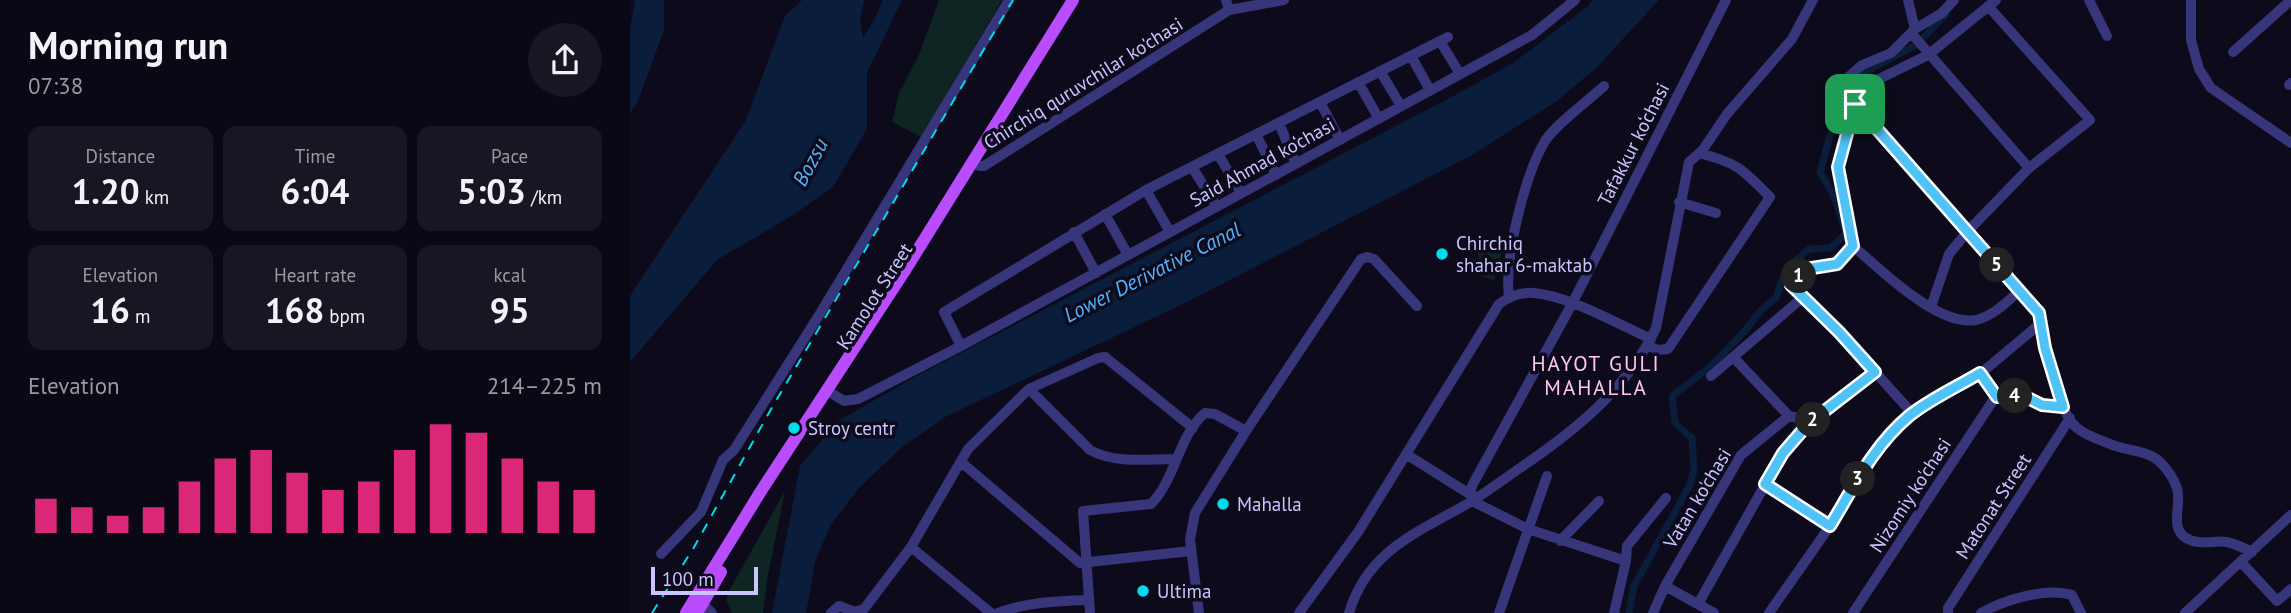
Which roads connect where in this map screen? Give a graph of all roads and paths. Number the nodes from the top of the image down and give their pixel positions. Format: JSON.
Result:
{"nodes":[{"id":1,"x":1009,"y":0,"type":"edge"},
{"id":2,"x":1073,"y":0,"type":"edge"},
{"id":3,"x":1082,"y":0,"type":"edge"},
{"id":4,"x":1284,"y":0,"type":"edge"},
{"id":5,"x":1575,"y":0,"type":"edge"},
{"id":6,"x":1726,"y":0,"type":"edge"},
{"id":7,"x":1813,"y":0,"type":"edge"},
{"id":8,"x":1908,"y":0,"type":"edge"},
{"id":9,"x":1954,"y":0,"type":"edge"},
{"id":10,"x":2089,"y":0,"type":"edge"},
{"id":11,"x":2191,"y":0,"type":"edge"},
{"id":12,"x":2291,"y":0,"type":"edge"},
{"id":13,"x":1992,"y":3,"type":"edge"},
{"id":14,"x":1228,"y":5,"type":"edge"},
{"id":15,"x":1913,"y":31,"type":"junction"},
{"id":16,"x":2107,"y":36,"type":"dead end"},
{"id":17,"x":2233,"y":52,"type":"dead end"},
{"id":18,"x":1928,"y":55,"type":"junction"},
{"id":19,"x":1411,"y":56,"type":"junction"},
{"id":20,"x":1380,"y":71,"type":"junction"},
{"id":21,"x":1460,"y":74,"type":"junction"},
{"id":22,"x":1845,"y":80,"type":"dead end"},
{"id":23,"x":1359,"y":82,"type":"junction"},
{"id":24,"x":1604,"y":86,"type":"dead end"},
{"id":25,"x":1430,"y":90,"type":"junction"},
{"id":26,"x":1320,"y":102,"type":"junction"},
{"id":27,"x":1855,"y":104,"type":"junction"},
{"id":28,"x":1401,"y":106,"type":"junction"},
{"id":29,"x":1378,"y":118,"type":"junction"},
{"id":30,"x":1279,"y":123,"type":"junction"},
{"id":31,"x":1256,"y":134,"type":"junction"},
{"id":32,"x":1340,"y":140,"type":"junction"},
{"id":33,"x":2291,"y":142,"type":"edge"},
{"id":34,"x":1699,"y":153,"type":"junction"},
{"id":35,"x":1218,"y":154,"type":"junction"},
{"id":36,"x":1296,"y":164,"type":"junction"},
{"id":37,"x":979,"y":166,"type":"junction"},
{"id":38,"x":1192,"y":167,"type":"junction"},
{"id":39,"x":2029,"y":168,"type":"junction"},
{"id":40,"x":1276,"y":175,"type":"junction"},
{"id":41,"x":1146,"y":190,"type":"junction"},
{"id":42,"x":1241,"y":193,"type":"junction"},
{"id":43,"x":1679,"y":202,"type":"junction"},
{"id":44,"x":1217,"y":207,"type":"junction"},
{"id":45,"x":1716,"y":213,"type":"dead end"},
{"id":46,"x":1105,"y":214,"type":"junction"},
{"id":47,"x":1074,"y":232,"type":"junction"},
{"id":48,"x":1170,"y":232,"type":"junction"},
{"id":49,"x":1966,"y":232,"type":"junction"},
{"id":50,"x":1853,"y":246,"type":"junction"},
{"id":51,"x":1128,"y":255,"type":"junction"},
{"id":52,"x":1096,"y":273,"type":"junction"},
{"id":53,"x":2020,"y":290,"type":"junction"},
{"id":54,"x":1509,"y":296,"type":"junction"},
{"id":55,"x":1802,"y":298,"type":"junction"},
{"id":56,"x":1572,"y":304,"type":"junction"},
{"id":57,"x":1417,"y":306,"type":"dead end"},
{"id":58,"x":1931,"y":307,"type":"junction"},
{"id":59,"x":2041,"y":323,"type":"junction"},
{"id":60,"x":1649,"y":342,"type":"junction"},
{"id":61,"x":961,"y":346,"type":"junction"},
{"id":62,"x":1734,"y":358,"type":"junction"},
{"id":63,"x":1875,"y":372,"type":"junction"},
{"id":64,"x":1980,"y":373,"type":"junction"},
{"id":65,"x":1711,"y":376,"type":"dead end"},
{"id":66,"x":1029,"y":389,"type":"junction"},
{"id":67,"x":830,"y":392,"type":"junction"},
{"id":68,"x":1996,"y":396,"type":"junction"},
{"id":69,"x":2063,"y":407,"type":"junction"},
{"id":70,"x":1912,"y":413,"type":"junction"},
{"id":71,"x":1789,"y":416,"type":"junction"},
{"id":72,"x":2070,"y":418,"type":"junction"},
{"id":73,"x":1811,"y":421,"type":"junction"},
{"id":74,"x":1193,"y":428,"type":"junction"},
{"id":75,"x":1246,"y":431,"type":"junction"},
{"id":76,"x":1406,"y":454,"type":"junction"},
{"id":77,"x":1176,"y":459,"type":"junction"},
{"id":78,"x":961,"y":462,"type":"junction"},
{"id":79,"x":1547,"y":476,"type":"dead end"},
{"id":80,"x":1765,"y":484,"type":"junction"},
{"id":81,"x":1471,"y":498,"type":"junction"},
{"id":82,"x":1665,"y":498,"type":"dead end"},
{"id":83,"x":1599,"y":501,"type":"dead end"},
{"id":84,"x":2291,"y":515,"type":"edge"},
{"id":85,"x":1830,"y":526,"type":"junction"},
{"id":86,"x":1528,"y":529,"type":"junction"},
{"id":87,"x":1560,"y":541,"type":"junction"},
{"id":88,"x":911,"y":547,"type":"junction"},
{"id":89,"x":1191,"y":551,"type":"junction"},
{"id":90,"x":2252,"y":552,"type":"junction"},
{"id":91,"x":662,"y":554,"type":"dead end"},
{"id":92,"x":1626,"y":561,"type":"junction"},
{"id":93,"x":1087,"y":562,"type":"junction"},
{"id":94,"x":2241,"y":562,"type":"junction"},
{"id":95,"x":1665,"y":586,"type":"junction"},
{"id":96,"x":2291,"y":589,"type":"edge"},
{"id":97,"x":1088,"y":600,"type":"junction"},
{"id":98,"x":1698,"y":604,"type":"junction"},
{"id":99,"x":697,"y":609,"type":"edge"},
{"id":100,"x":831,"y":613,"type":"edge"},
{"id":101,"x":991,"y":613,"type":"edge"},
{"id":102,"x":998,"y":613,"type":"edge"},
{"id":103,"x":1090,"y":613,"type":"edge"},
{"id":104,"x":1199,"y":613,"type":"edge"},
{"id":105,"x":1299,"y":613,"type":"edge"},
{"id":106,"x":1349,"y":613,"type":"edge"},
{"id":107,"x":1499,"y":613,"type":"edge"},
{"id":108,"x":1614,"y":613,"type":"edge"},
{"id":109,"x":1653,"y":613,"type":"edge"},
{"id":110,"x":1714,"y":613,"type":"edge"},
{"id":111,"x":1769,"y":613,"type":"edge"},
{"id":112,"x":1853,"y":613,"type":"edge"},
{"id":113,"x":1948,"y":613,"type":"edge"},
{"id":114,"x":1982,"y":613,"type":"edge"},
{"id":115,"x":2081,"y":613,"type":"edge"},
{"id":116,"x":2185,"y":613,"type":"edge"}],
"edges":[{"from":1,"to":91,"type":"street"},
{"from":2,"to":67,"type":"main road","name":"Kamolot Street"},
{"from":3,"to":37,"type":"main road","name":"Kamolot Street"},
{"from":4,"to":14,"type":"street","name":"Chirchiq quruvchilar ko'chasi"},
{"from":5,"to":21,"type":"street","name":"Said Ahmad ko‘chasi"},
{"from":6,"to":56,"type":"street","name":"Tafakkur ko‘chasi"},
{"from":7,"to":34,"type":"street"},
{"from":8,"to":15,"type":"street"},
{"from":9,"to":15,"type":"street"},
{"from":10,"to":16,"type":"street"},
{"from":11,"to":33,"type":"street"},
{"from":12,"to":17,"type":"street"},
{"from":13,"to":18,"type":"street"},
{"from":13,"to":39,"type":"street"},
{"from":14,"to":37,"type":"street","name":"Chirchiq quruvchilar ko'chasi"},
{"from":15,"to":18,"type":"street"},
{"from":15,"to":22,"type":"street"},
{"from":18,"to":27,"type":"street"},
{"from":18,"to":39,"type":"street"},
{"from":19,"to":20,"type":"street","name":"Said Ahmad ko‘chasi"},
{"from":19,"to":21,"type":"street","name":"Said Ahmad ko‘chasi"},
{"from":19,"to":25,"type":"street"},
{"from":20,"to":23,"type":"street","name":"Said Ahmad ko‘chasi"},
{"from":20,"to":28,"type":"street"},
{"from":21,"to":25,"type":"street","name":"Said Ahmad ko‘chasi"},
{"from":23,"to":26,"type":"street","name":"Said Ahmad ko‘chasi"},
{"from":23,"to":29,"type":"street"},
{"from":24,"to":54,"type":"street"},
{"from":25,"to":28,"type":"street","name":"Said Ahmad ko‘chasi"},
{"from":26,"to":30,"type":"street","name":"Said Ahmad ko‘chasi"},
{"from":26,"to":32,"type":"street"},
{"from":27,"to":49,"type":"street"},
{"from":27,"to":50,"type":"street"},
{"from":28,"to":29,"type":"street","name":"Said Ahmad ko‘chasi"},
{"from":29,"to":32,"type":"street","name":"Said Ahmad ko‘chasi"},
{"from":30,"to":31,"type":"street","name":"Said Ahmad ko‘chasi"},
{"from":30,"to":36,"type":"street"},
{"from":31,"to":35,"type":"street","name":"Said Ahmad ko‘chasi"},
{"from":31,"to":40,"type":"street"},
{"from":32,"to":36,"type":"street","name":"Said Ahmad ko‘chasi"},
{"from":34,"to":43,"type":"street"},
{"from":34,"to":60,"type":"street"},
{"from":35,"to":38,"type":"street","name":"Said Ahmad ko‘chasi"},
{"from":35,"to":42,"type":"street"},
{"from":36,"to":40,"type":"street","name":"Said Ahmad ko‘chasi"},
{"from":37,"to":67,"type":"main road","name":"Kamolot Street"},
{"from":38,"to":41,"type":"street","name":"Said Ahmad ko‘chasi"},
{"from":38,"to":44,"type":"street"},
{"from":39,"to":49,"type":"street"},
{"from":40,"to":42,"type":"street","name":"Said Ahmad ko‘chasi"},
{"from":41,"to":46,"type":"street","name":"Said Ahmad ko‘chasi"},
{"from":41,"to":48,"type":"street"},
{"from":42,"to":44,"type":"street","name":"Said Ahmad ko‘chasi"},
{"from":43,"to":45,"type":"street"},
{"from":43,"to":60,"type":"street"},
{"from":44,"to":48,"type":"street","name":"Said Ahmad ko‘chasi"},
{"from":46,"to":47,"type":"street","name":"Said Ahmad ko‘chasi"},
{"from":46,"to":51,"type":"street"},
{"from":47,"to":52,"type":"street"},
{"from":47,"to":61,"type":"street","name":"Said Ahmad ko‘chasi"},
{"from":48,"to":51,"type":"street","name":"Said Ahmad ko‘chasi"},
{"from":49,"to":53,"type":"street"},
{"from":49,"to":58,"type":"street"},
{"from":50,"to":55,"type":"street"},
{"from":50,"to":58,"type":"street"},
{"from":51,"to":52,"type":"street","name":"Said Ahmad ko‘chasi"},
{"from":52,"to":61,"type":"street","name":"Said Ahmad ko‘chasi"},
{"from":53,"to":58,"type":"street"},
{"from":53,"to":59,"type":"street"},
{"from":54,"to":56,"type":"street"},
{"from":54,"to":76,"type":"street"},
{"from":55,"to":62,"type":"street"},
{"from":55,"to":63,"type":"street"},
{"from":56,"to":60,"type":"street"},
{"from":56,"to":81,"type":"street","name":"Tafakkur ko‘chasi"},
{"from":57,"to":75,"type":"street"},
{"from":59,"to":64,"type":"street"},
{"from":59,"to":69,"type":"street"},
{"from":60,"to":81,"type":"street"},
{"from":61,"to":67,"type":"street","name":"Said Ahmad ko‘chasi"},
{"from":62,"to":65,"type":"street"},
{"from":62,"to":71,"type":"street"},
{"from":63,"to":70,"type":"street"},
{"from":63,"to":73,"type":"street"},
{"from":64,"to":68,"type":"street"},
{"from":64,"to":70,"type":"street"},
{"from":66,"to":74,"type":"street"},
{"from":66,"to":77,"type":"street"},
{"from":66,"to":78,"type":"street"},
{"from":67,"to":99,"type":"main road","name":"Kamolot Street"},
{"from":68,"to":69,"type":"street"},
{"from":68,"to":112,"type":"street","name":"Nizomiy ko'chasi"},
{"from":69,"to":72,"type":"street"},
{"from":70,"to":85,"type":"street"},
{"from":71,"to":73,"type":"street"},
{"from":71,"to":95,"type":"street","name":"Vatan ko'chasi"},
{"from":72,"to":90,"type":"street"},
{"from":72,"to":113,"type":"street","name":"Matonat Street"},
{"from":73,"to":80,"type":"street"},
{"from":74,"to":75,"type":"street"},
{"from":74,"to":77,"type":"street"},
{"from":75,"to":89,"type":"street"},
{"from":76,"to":81,"type":"street"},
{"from":76,"to":105,"type":"street"},
{"from":77,"to":93,"type":"street"},
{"from":78,"to":88,"type":"street"},
{"from":78,"to":93,"type":"street"},
{"from":79,"to":86,"type":"street"},
{"from":80,"to":85,"type":"street"},
{"from":80,"to":98,"type":"street"},
{"from":81,"to":86,"type":"street"},
{"from":81,"to":106,"type":"street"},
{"from":82,"to":92,"type":"street"},
{"from":83,"to":87,"type":"street"},
{"from":84,"to":90,"type":"street"},
{"from":85,"to":111,"type":"street"},
{"from":86,"to":87,"type":"street"},
{"from":86,"to":107,"type":"street"},
{"from":87,"to":92,"type":"street"},
{"from":88,"to":100,"type":"street"},
{"from":88,"to":101,"type":"street"},
{"from":89,"to":93,"type":"street"},
{"from":89,"to":104,"type":"street"},
{"from":90,"to":94,"type":"street"},
{"from":92,"to":108,"type":"street"},
{"from":93,"to":97,"type":"street"},
{"from":94,"to":96,"type":"street"},
{"from":94,"to":116,"type":"street"},
{"from":95,"to":98,"type":"street"},
{"from":95,"to":109,"type":"street","name":"Vatan ko'chasi"},
{"from":97,"to":102,"type":"street"},
{"from":97,"to":103,"type":"street"},
{"from":98,"to":110,"type":"street"},
{"from":114,"to":115,"type":"street"}]}
